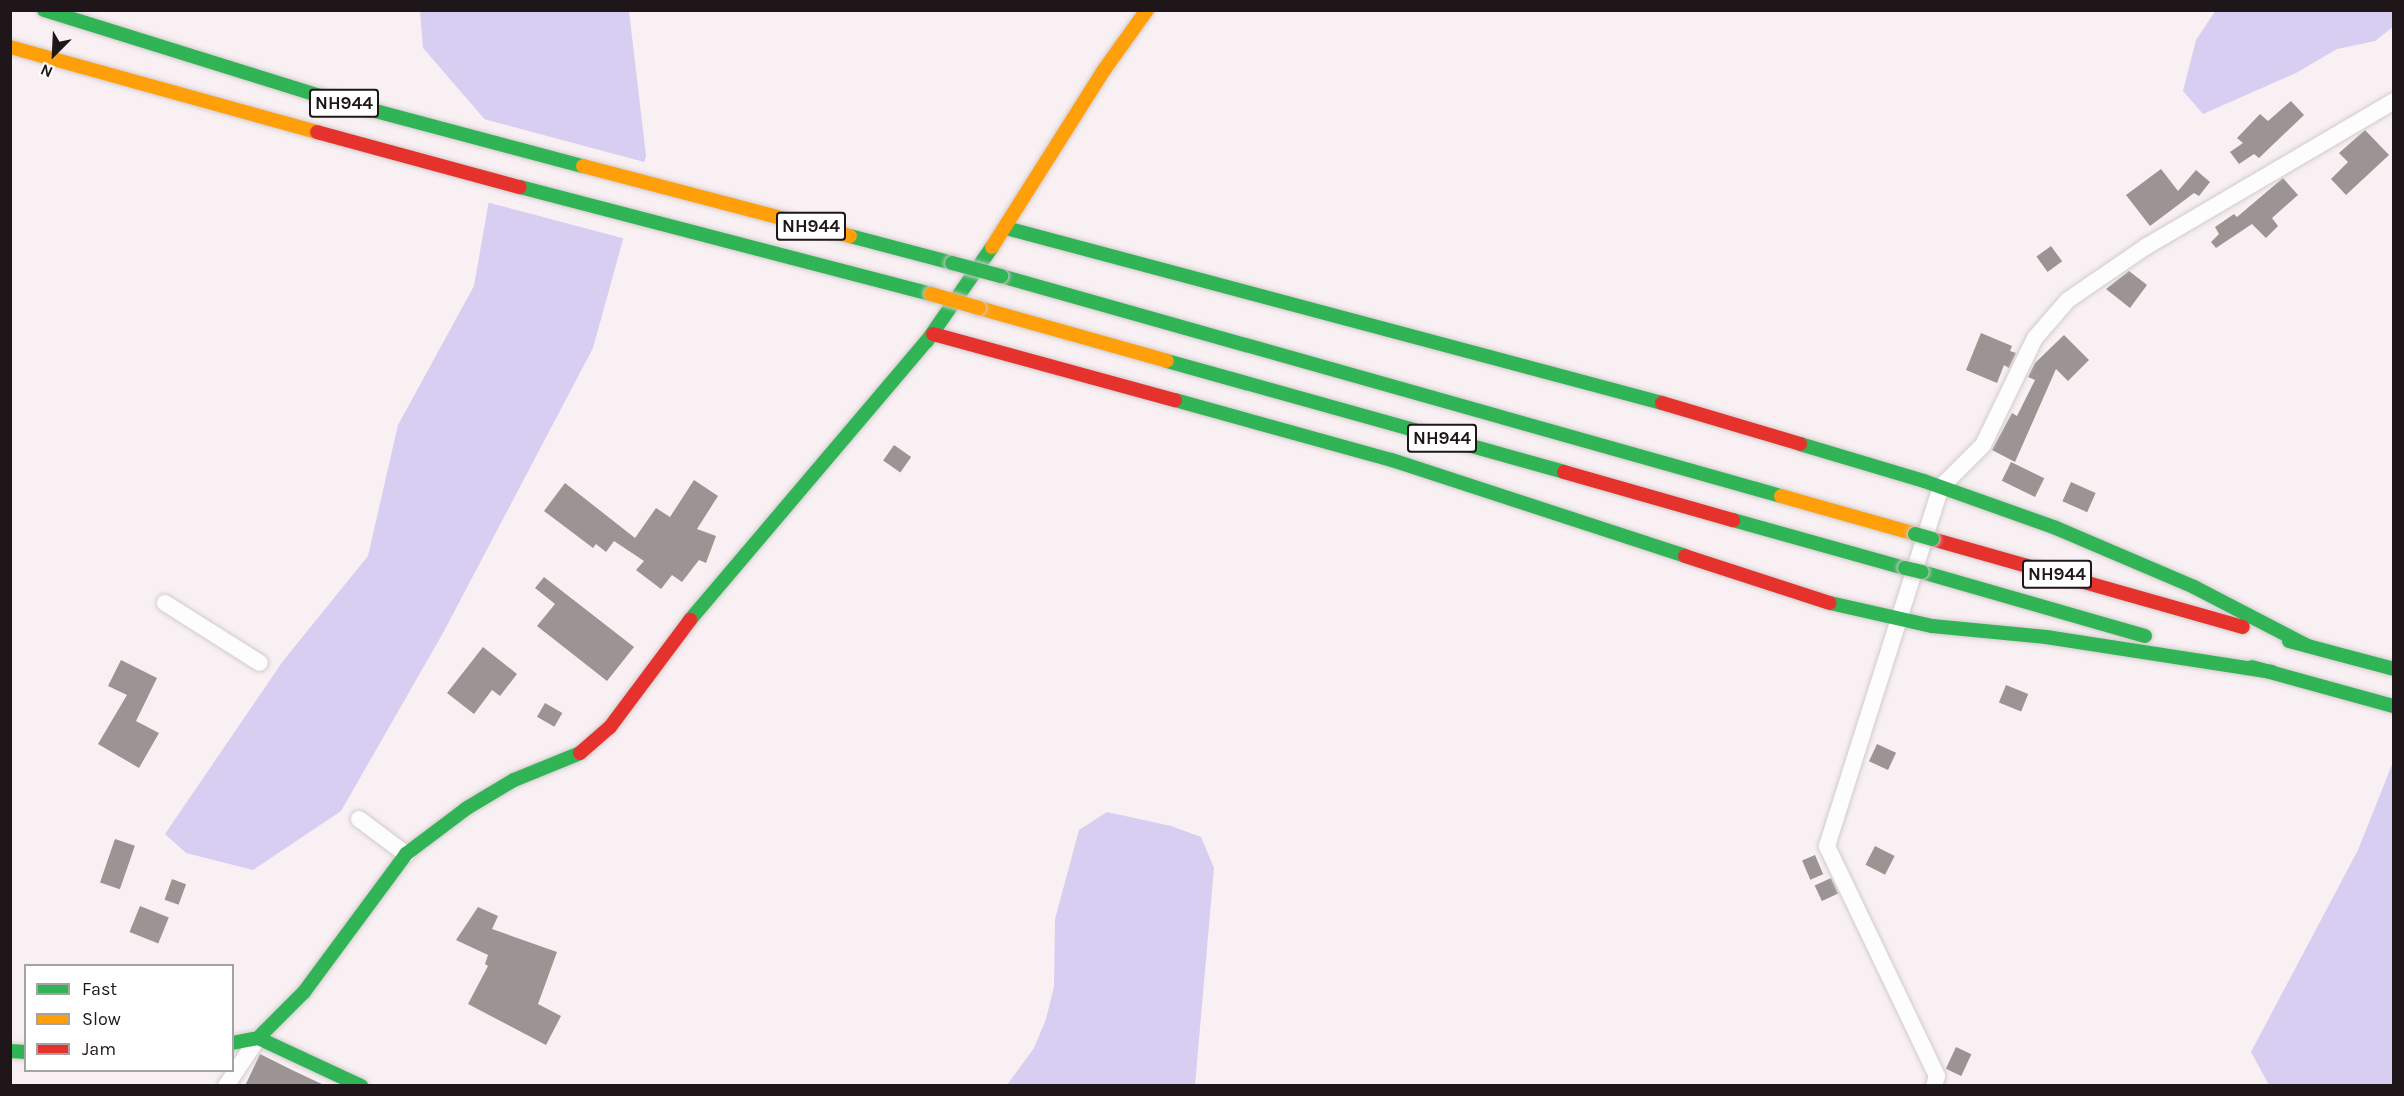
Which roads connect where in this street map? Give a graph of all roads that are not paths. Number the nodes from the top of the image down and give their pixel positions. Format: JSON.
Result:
{"nodes":[{"id":1,"x":44,"y":10,"type":"edge"},
{"id":2,"x":1147,"y":10,"type":"edge"},
{"id":3,"x":10,"y":47,"type":"edge"},
{"id":4,"x":2394,"y":101,"type":"edge"},
{"id":5,"x":1006,"y":228,"type":"junction"},
{"id":6,"x":933,"y":334,"type":"junction"},
{"id":7,"x":1941,"y":487,"type":"junction"},
{"id":8,"x":165,"y":603,"type":"dead end"},
{"id":9,"x":1898,"y":620,"type":"junction"},
{"id":10,"x":2308,"y":646,"type":"junction"},
{"id":11,"x":260,"y":663,"type":"dead end"},
{"id":12,"x":2394,"y":669,"type":"edge"},
{"id":13,"x":2272,"y":672,"type":"junction"},
{"id":14,"x":2394,"y":706,"type":"edge"},
{"id":15,"x":359,"y":819,"type":"dead end"},
{"id":16,"x":406,"y":854,"type":"junction"},
{"id":17,"x":258,"y":1038,"type":"junction"},
{"id":18,"x":234,"y":1044,"type":"edge"},
{"id":19,"x":226,"y":1086,"type":"edge"},
{"id":20,"x":361,"y":1086,"type":"edge"},
{"id":21,"x":1934,"y":1086,"type":"edge"}],
"edges":[{"from":1,"to":10,"type":"main road","name":"NH944","number":"NH944","bridge":true},
{"from":2,"to":5,"type":"main road"},
{"from":3,"to":13,"type":"main road","name":"NH944","number":"NH944","bridge":true},
{"from":4,"to":7,"type":"street"},
{"from":5,"to":6,"type":"main road"},
{"from":5,"to":7,"type":"main road"},
{"from":6,"to":9,"type":"main road"},
{"from":6,"to":16,"type":"main road"},
{"from":7,"to":9,"type":"street"},
{"from":7,"to":10,"type":"main road"},
{"from":8,"to":11,"type":"street"},
{"from":9,"to":13,"type":"main road"},
{"from":9,"to":21,"type":"street"},
{"from":10,"to":12,"type":"main road","name":"NH944","number":"NH944"},
{"from":13,"to":14,"type":"main road","name":"NH944","number":"NH944"},
{"from":15,"to":16,"type":"street"},
{"from":16,"to":17,"type":"main road"},
{"from":17,"to":18,"type":"main road"},
{"from":17,"to":19,"type":"street"},
{"from":17,"to":20,"type":"main road"}]}
